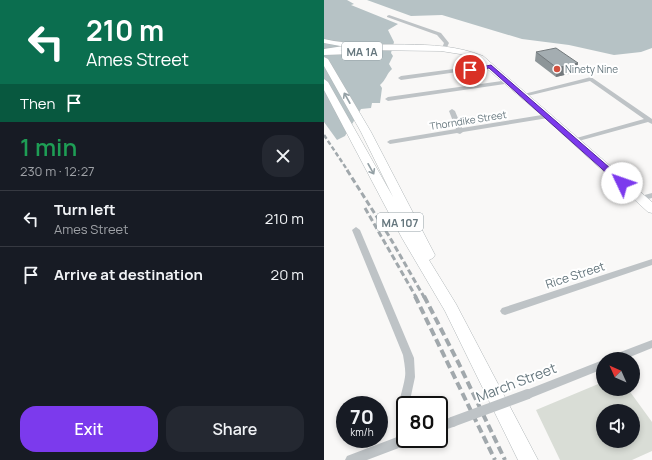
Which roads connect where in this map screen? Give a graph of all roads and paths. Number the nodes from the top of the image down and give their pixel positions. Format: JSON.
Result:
{"nodes":[{"id":1,"x":389,"y":16,"type":"dead end"},
{"id":2,"x":324,"y":41,"type":"edge"},
{"id":3,"x":350,"y":47,"type":"junction"},
{"id":4,"x":400,"y":48,"type":"junction"},
{"id":5,"x":444,"y":48,"type":"junction"},
{"id":6,"x":324,"y":52,"type":"edge"},
{"id":7,"x":324,"y":59,"type":"edge"},
{"id":8,"x":491,"y":66,"type":"junction"},
{"id":9,"x":401,"y":78,"type":"dead end"},
{"id":10,"x":324,"y":82,"type":"edge"},
{"id":11,"x":509,"y":82,"type":"junction"},
{"id":12,"x":524,"y":95,"type":"junction"},
{"id":13,"x":388,"y":99,"type":"dead end"},
{"id":14,"x":452,"y":111,"type":"dead end"},
{"id":15,"x":548,"y":116,"type":"junction"},
{"id":16,"x":650,"y":121,"type":"edge"},
{"id":17,"x":460,"y":132,"type":"junction"},
{"id":18,"x":575,"y":140,"type":"junction"},
{"id":19,"x":390,"y":142,"type":"dead end"},
{"id":20,"x":652,"y":195,"type":"edge"},
{"id":21,"x":640,"y":199,"type":"junction"},
{"id":22,"x":652,"y":209,"type":"edge"},
{"id":23,"x":356,"y":230,"type":"dead end"},
{"id":24,"x":652,"y":262,"type":"edge"},
{"id":25,"x":451,"y":308,"type":"junction"},
{"id":26,"x":505,"y":310,"type":"dead end"},
{"id":27,"x":652,"y":344,"type":"edge"},
{"id":28,"x":632,"y":352,"type":"edge"},
{"id":29,"x":596,"y":367,"type":"edge"},
{"id":30,"x":406,"y":396,"type":"edge"},
{"id":31,"x":448,"y":424,"type":"edge"},
{"id":32,"x":396,"y":445,"type":"edge"},
{"id":33,"x":369,"y":457,"type":"edge"},
{"id":34,"x":351,"y":460,"type":"edge"},
{"id":35,"x":528,"y":460,"type":"edge"}],
"edges":[{"from":1,"to":5,"type":"street"},
{"from":2,"to":3,"type":"main road","number":"MA 1A"},
{"from":3,"to":4,"type":"main road","number":"MA 1A"},
{"from":3,"to":6,"type":"main road"},
{"from":4,"to":5,"type":"main road","number":"MA 1A"},
{"from":4,"to":6,"type":"main road","number":"MA 1A"},
{"from":5,"to":8,"type":"main road","number":"MA 1A"},
{"from":25,"to":7,"type":"main road","number":"MA 107","one_way":true},
{"from":8,"to":9,"type":"street"},
{"from":8,"to":11,"type":"main road","number":"MA 1A"},
{"from":10,"to":25,"type":"main road","number":"MA 107","one_way":true},
{"from":11,"to":12,"type":"main road","number":"MA 1A"},
{"from":11,"to":13,"type":"street"},
{"from":12,"to":15,"type":"main road","number":"MA 1A"},
{"from":12,"to":16,"type":"street"},
{"from":14,"to":17,"type":"street"},
{"from":15,"to":17,"type":"street","name":"Thorndike Street"},
{"from":15,"to":18,"type":"main road","number":"MA 1A"},
{"from":16,"to":18,"type":"street"},
{"from":17,"to":19,"type":"street","name":"Thorndike Street"},
{"from":18,"to":21,"type":"main road","number":"MA 1A"},
{"from":20,"to":21,"type":"street"},
{"from":21,"to":22,"type":"main road","number":"MA 1A"},
{"from":23,"to":30,"type":"street"},
{"from":24,"to":26,"type":"street","name":"Rice Street"},
{"from":25,"to":35,"type":"main road","number":"MA 107"},
{"from":27,"to":28,"type":"street"},
{"from":29,"to":31,"type":"street","name":"March Street","bridge":true},
{"from":32,"to":33,"type":"street"},
{"from":33,"to":34,"type":"street"}]}
